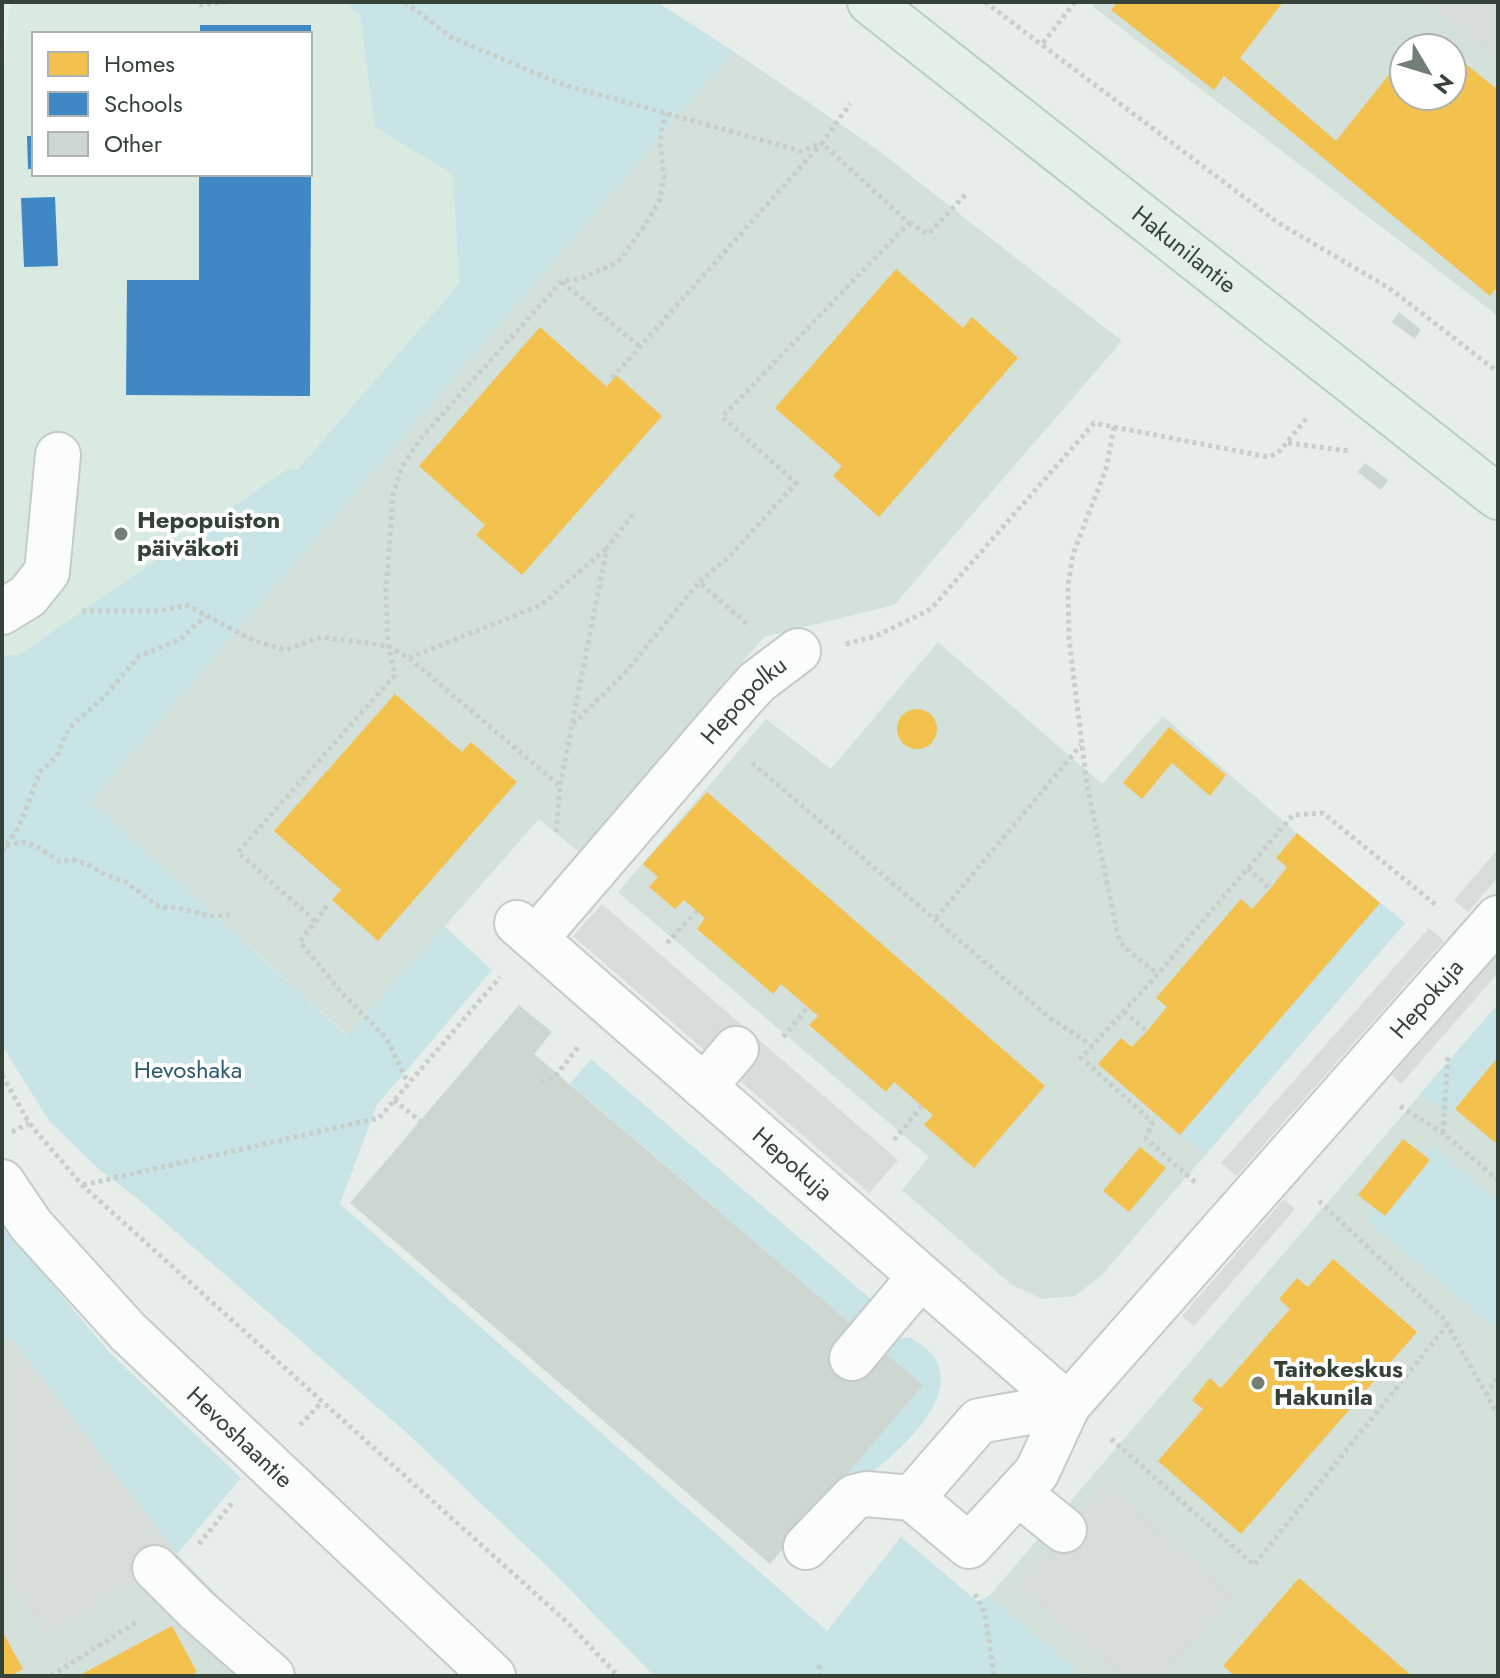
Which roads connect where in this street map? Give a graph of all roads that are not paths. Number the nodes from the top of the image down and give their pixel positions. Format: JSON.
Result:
{"nodes":[{"id":1,"x":870,"y":2,"type":"edge"},
{"id":2,"x":58,"y":455,"type":"dead end"},
{"id":3,"x":1498,"y":497,"type":"edge"},
{"id":4,"x":15,"y":604,"type":"edge"},
{"id":5,"x":798,"y":651,"type":"road end"},
{"id":6,"x":1498,"y":918,"type":"edge"},
{"id":7,"x":526,"y":930,"type":"joint"},
{"id":8,"x":736,"y":1049,"type":"dead end"},
{"id":9,"x":704,"y":1087,"type":"junction"},
{"id":10,"x":2,"y":1182,"type":"edge"},
{"id":11,"x":920,"y":1277,"type":"junction"},
{"id":12,"x":852,"y":1358,"type":"dead end"},
{"id":13,"x":1068,"y":1405,"type":"junction"},
{"id":14,"x":1018,"y":1493,"type":"junction"},
{"id":15,"x":912,"y":1498,"type":"junction"},
{"id":16,"x":1064,"y":1530,"type":"dead end"},
{"id":17,"x":806,"y":1547,"type":"dead end"},
{"id":18,"x":168,"y":1581,"type":"road end"},
{"id":19,"x":272,"y":1676,"type":"edge"},
{"id":20,"x":493,"y":1676,"type":"edge"}],
"edges":[{"from":1,"to":3,"type":"main road","name":"Hakunilantie"},
{"from":2,"to":4,"type":"street"},
{"from":5,"to":7,"type":"street","name":"Hepopolku"},
{"from":6,"to":13,"type":"street","name":"Hepokuja"},
{"from":7,"to":9,"type":"street","name":"Hepokuja"},
{"from":8,"to":9,"type":"street"},
{"from":9,"to":11,"type":"street","name":"Hepokuja"},
{"from":10,"to":20,"type":"street","name":"Hevoshaantie"},
{"from":11,"to":12,"type":"street"},
{"from":11,"to":13,"type":"street","name":"Hepokuja"},
{"from":13,"to":14,"type":"street","name":"Hepokuja"},
{"from":13,"to":15,"type":"street"},
{"from":14,"to":15,"type":"street","name":"Hepokuja"},
{"from":14,"to":16,"type":"street"},
{"from":15,"to":17,"type":"street"},
{"from":18,"to":19,"type":"street"}]}
